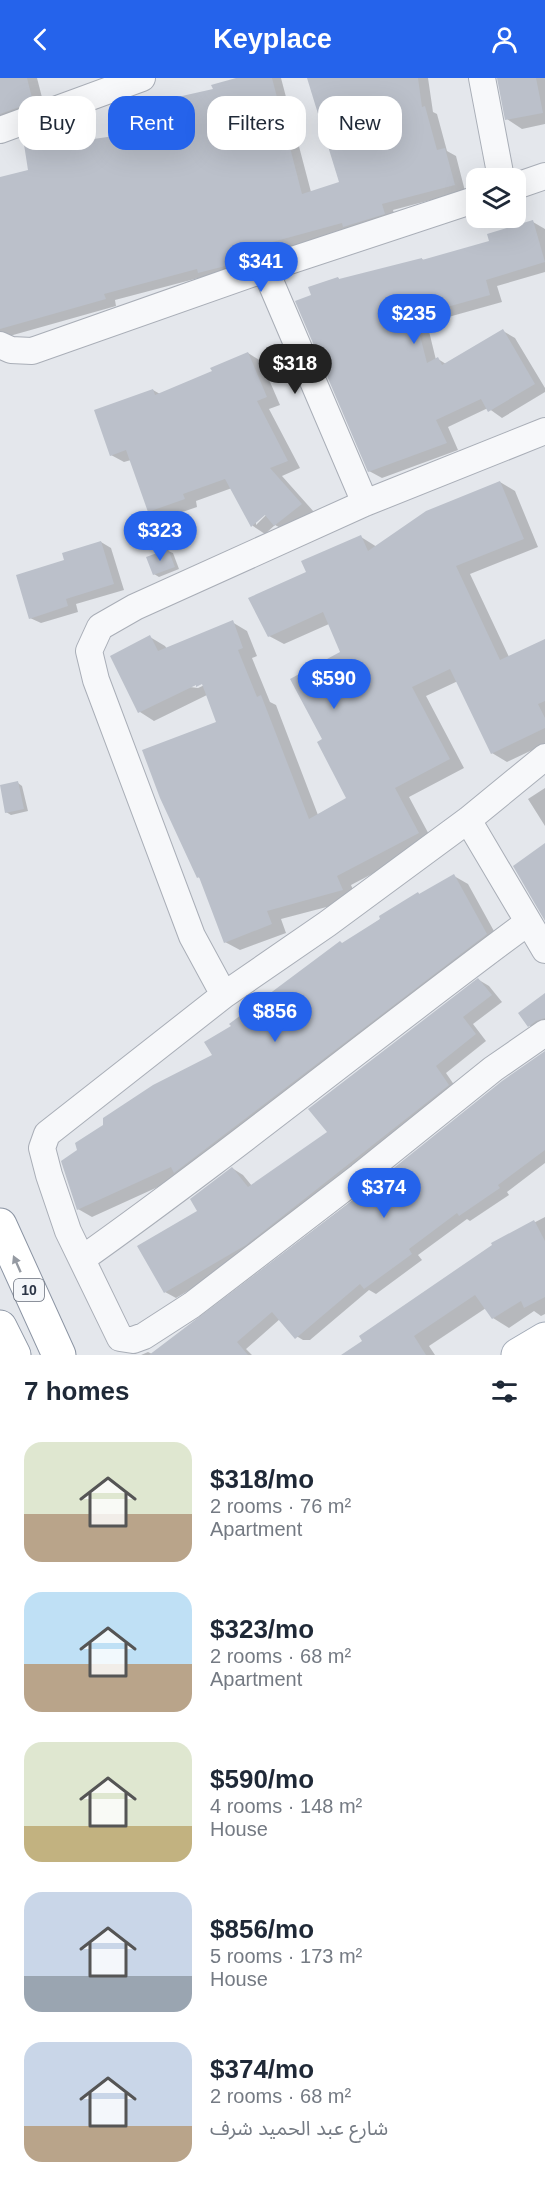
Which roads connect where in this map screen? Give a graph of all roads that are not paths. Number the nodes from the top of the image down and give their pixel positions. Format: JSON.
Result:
{"nodes":[{"id":1,"x":142,"y":78,"type":"edge"},
{"id":2,"x":482,"y":78,"type":"edge"},
{"id":3,"x":0,"y":130,"type":"edge"},
{"id":4,"x":499,"y":168,"type":"edge"},
{"id":5,"x":545,"y":176,"type":"edge"},
{"id":6,"x":526,"y":183,"type":"edge"},
{"id":7,"x":466,"y":203,"type":"edge"},
{"id":8,"x":265,"y":269,"type":"junction"},
{"id":9,"x":0,"y":345,"type":"edge"},
{"id":10,"x":545,"y":431,"type":"edge"},
{"id":11,"x":365,"y":503,"type":"junction"},
{"id":12,"x":545,"y":757,"type":"edge"},
{"id":13,"x":468,"y":820,"type":"junction"},
{"id":14,"x":527,"y":923,"type":"junction"},
{"id":15,"x":545,"y":950,"type":"edge"},
{"id":16,"x":224,"y":995,"type":"junction"},
{"id":17,"x":545,"y":1033,"type":"edge"},
{"id":18,"x":0,"y":1225,"type":"edge"},
{"id":19,"x":82,"y":1258,"type":"junction"},
{"id":20,"x":0,"y":1327,"type":"edge"},
{"id":21,"x":545,"y":1340,"type":"edge"},
{"id":22,"x":14,"y":1355,"type":"edge"},
{"id":23,"x":59,"y":1355,"type":"edge"},
{"id":24,"x":518,"y":1355,"type":"edge"}],
"edges":[{"from":1,"to":3,"type":"street"},
{"from":2,"to":4,"type":"street"},
{"from":5,"to":6,"type":"street"},
{"from":7,"to":8,"type":"street"},
{"from":8,"to":9,"type":"street"},
{"from":8,"to":11,"type":"street"},
{"from":10,"to":11,"type":"street"},
{"from":11,"to":16,"type":"street"},
{"from":12,"to":13,"type":"street"},
{"from":13,"to":14,"type":"street"},
{"from":13,"to":16,"type":"street"},
{"from":14,"to":15,"type":"street"},
{"from":14,"to":19,"type":"street"},
{"from":16,"to":19,"type":"street"},
{"from":17,"to":19,"type":"street"},
{"from":23,"to":18,"type":"main road","number":"10","one_way":true},
{"from":20,"to":22,"type":"main road"},
{"from":21,"to":24,"type":"main road"}]}
